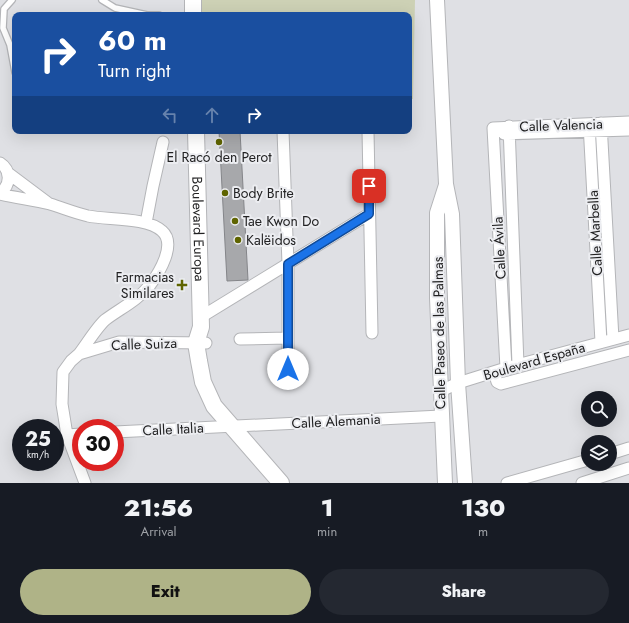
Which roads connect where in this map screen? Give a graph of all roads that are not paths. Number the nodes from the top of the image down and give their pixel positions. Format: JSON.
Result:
{"nodes":[{"id":1,"x":12,"y":0,"type":"edge"},
{"id":2,"x":102,"y":0,"type":"edge"},
{"id":3,"x":193,"y":0,"type":"edge"},
{"id":4,"x":437,"y":0,"type":"edge"},
{"id":5,"x":132,"y":12,"type":"edge"},
{"id":6,"x":193,"y":12,"type":"edge"},
{"id":7,"x":12,"y":56,"type":"edge"},
{"id":8,"x":629,"y":122,"type":"edge"},
{"id":9,"x":601,"y":127,"type":"junction"},
{"id":10,"x":589,"y":128,"type":"junction"},
{"id":11,"x":510,"y":130,"type":"junction"},
{"id":12,"x":629,"y":130,"type":"edge"},
{"id":13,"x":493,"y":131,"type":"joint"},
{"id":14,"x":196,"y":134,"type":"edge"},
{"id":15,"x":283,"y":134,"type":"edge"},
{"id":16,"x":368,"y":134,"type":"edge"},
{"id":17,"x":163,"y":142,"type":"dead end"},
{"id":18,"x":0,"y":163,"type":"edge"},
{"id":19,"x":8,"y":173,"type":"junction"},
{"id":20,"x":446,"y":184,"type":"junction"},
{"id":21,"x":593,"y":184,"type":"junction"},
{"id":22,"x":604,"y":184,"type":"junction"},
{"id":23,"x":0,"y":194,"type":"edge"},
{"id":24,"x":497,"y":200,"type":"junction"},
{"id":25,"x":512,"y":200,"type":"junction"},
{"id":26,"x":50,"y":204,"type":"junction"},
{"id":27,"x":369,"y":214,"type":"junction"},
{"id":28,"x":146,"y":223,"type":"junction"},
{"id":29,"x":288,"y":264,"type":"junction"},
{"id":30,"x":597,"y":267,"type":"junction"},
{"id":31,"x":609,"y":267,"type":"junction"},
{"id":32,"x":501,"y":277,"type":"junction"},
{"id":33,"x":515,"y":278,"type":"junction"},
{"id":34,"x":201,"y":322,"type":"junction"},
{"id":35,"x":372,"y":333,"type":"dead end"},
{"id":36,"x":629,"y":335,"type":"edge"},
{"id":37,"x":288,"y":338,"type":"junction"},
{"id":38,"x":240,"y":339,"type":"dead end"},
{"id":39,"x":613,"y":339,"type":"junction"},
{"id":40,"x":602,"y":342,"type":"junction"},
{"id":41,"x":201,"y":343,"type":"junction"},
{"id":42,"x":629,"y":350,"type":"edge"},
{"id":43,"x":79,"y":354,"type":"junction"},
{"id":44,"x":518,"y":365,"type":"junction"},
{"id":45,"x":506,"y":368,"type":"junction"},
{"id":46,"x":288,"y":369,"type":"dead end"},
{"id":47,"x":494,"y":372,"type":"junction"},
{"id":48,"x":458,"y":383,"type":"junction"},
{"id":49,"x":441,"y":391,"type":"junction"},
{"id":50,"x":441,"y":416,"type":"junction"},
{"id":51,"x":235,"y":426,"type":"junction"},
{"id":52,"x":124,"y":432,"type":"edge"},
{"id":53,"x":67,"y":435,"type":"junction"},
{"id":54,"x":72,"y":435,"type":"edge"},
{"id":55,"x":629,"y":448,"type":"edge"},
{"id":56,"x":617,"y":452,"type":"edge"},
{"id":57,"x":581,"y":462,"type":"edge"},
{"id":58,"x":629,"y":468,"type":"edge"},
{"id":59,"x":613,"y":478,"type":"edge"},
{"id":60,"x":601,"y":480,"type":"edge"},
{"id":61,"x":85,"y":483,"type":"edge"},
{"id":62,"x":281,"y":483,"type":"edge"},
{"id":63,"x":293,"y":483,"type":"edge"},
{"id":64,"x":444,"y":483,"type":"edge"},
{"id":65,"x":465,"y":483,"type":"edge"},
{"id":66,"x":507,"y":483,"type":"edge"},
{"id":67,"x":582,"y":483,"type":"edge"}],
"edges":[{"from":1,"to":7,"type":"lane"},
{"from":2,"to":5,"type":"lane"},
{"from":3,"to":6,"type":"main road"},
{"from":4,"to":20,"type":"street","name":"Calle Paseo de las Palmas"},
{"from":8,"to":9,"type":"street","name":"Calle Valencia"},
{"from":9,"to":10,"type":"street","name":"Calle Valencia"},
{"from":9,"to":12,"type":"street","name":"Calle Valencia"},
{"from":9,"to":22,"type":"street","name":"Calle Marbella"},
{"from":10,"to":11,"type":"street","name":"Calle Valencia"},
{"from":10,"to":21,"type":"street","name":"Calle Marbella"},
{"from":11,"to":13,"type":"street","name":"Calle Valencia"},
{"from":11,"to":25,"type":"street","name":"Calle Ávila"},
{"from":13,"to":24,"type":"street","name":"Calle Ávila"},
{"from":14,"to":34,"type":"main road","name":"Boulevard Europa"},
{"from":15,"to":29,"type":"street"},
{"from":16,"to":27,"type":"street"},
{"from":17,"to":28,"type":"street"},
{"from":18,"to":19,"type":"street"},
{"from":19,"to":23,"type":"street"},
{"from":19,"to":26,"type":"street"},
{"from":20,"to":48,"type":"street","name":"Calle Paseo de las Palmas"},
{"from":20,"to":49,"type":"street","name":"Calle Paseo de las Palmas"},
{"from":21,"to":22,"type":"street"},
{"from":21,"to":30,"type":"street","name":"Calle Marbella"},
{"from":22,"to":31,"type":"street","name":"Calle Marbella"},
{"from":23,"to":26,"type":"street"},
{"from":24,"to":25,"type":"street"},
{"from":24,"to":32,"type":"street","name":"Calle Ávila"},
{"from":25,"to":33,"type":"street","name":"Calle Ávila"},
{"from":26,"to":28,"type":"street"},
{"from":27,"to":29,"type":"street"},
{"from":27,"to":35,"type":"street"},
{"from":28,"to":43,"type":"street"},
{"from":29,"to":34,"type":"street"},
{"from":29,"to":37,"type":"street"},
{"from":30,"to":31,"type":"street"},
{"from":30,"to":40,"type":"street","name":"Calle Marbella"},
{"from":31,"to":39,"type":"street","name":"Calle Marbella"},
{"from":32,"to":33,"type":"street"},
{"from":32,"to":45,"type":"street","name":"Calle Ávila"},
{"from":33,"to":44,"type":"street","name":"Calle Ávila"},
{"from":34,"to":41,"type":"main road","name":"Boulevard Europa"},
{"from":36,"to":39,"type":"street","name":"Boulevard España"},
{"from":37,"to":38,"type":"street"},
{"from":37,"to":46,"type":"street"},
{"from":39,"to":40,"type":"street","name":"Boulevard España"},
{"from":40,"to":44,"type":"street","name":"Boulevard España"},
{"from":41,"to":43,"type":"street","name":"Calle Suiza"},
{"from":41,"to":51,"type":"main road","name":"Boulevard Europa"},
{"from":42,"to":47,"type":"street"},
{"from":43,"to":53,"type":"street"},
{"from":44,"to":45,"type":"street","name":"Boulevard España"},
{"from":45,"to":47,"type":"street","name":"Boulevard España"},
{"from":47,"to":48,"type":"street","name":"Boulevard España"},
{"from":48,"to":49,"type":"street","name":"Boulevard España"},
{"from":48,"to":65,"type":"street","name":"Calle Paseo de las Palmas"},
{"from":49,"to":50,"type":"street","name":"Calle Paseo de las Palmas"},
{"from":50,"to":51,"type":"street","name":"Calle Alemania"},
{"from":50,"to":64,"type":"street","name":"Calle Paseo de las Palmas"},
{"from":51,"to":52,"type":"street","name":"Calle Italia"},
{"from":51,"to":62,"type":"main road","name":"Boulevard Europa"},
{"from":51,"to":63,"type":"main road","name":"Boulevard Europa"},
{"from":53,"to":54,"type":"street"},
{"from":53,"to":61,"type":"street"},
{"from":55,"to":56,"type":"street"},
{"from":57,"to":66,"type":"street"},
{"from":58,"to":59,"type":"street"},
{"from":59,"to":60,"type":"street"},
{"from":60,"to":67,"type":"street"}]}
